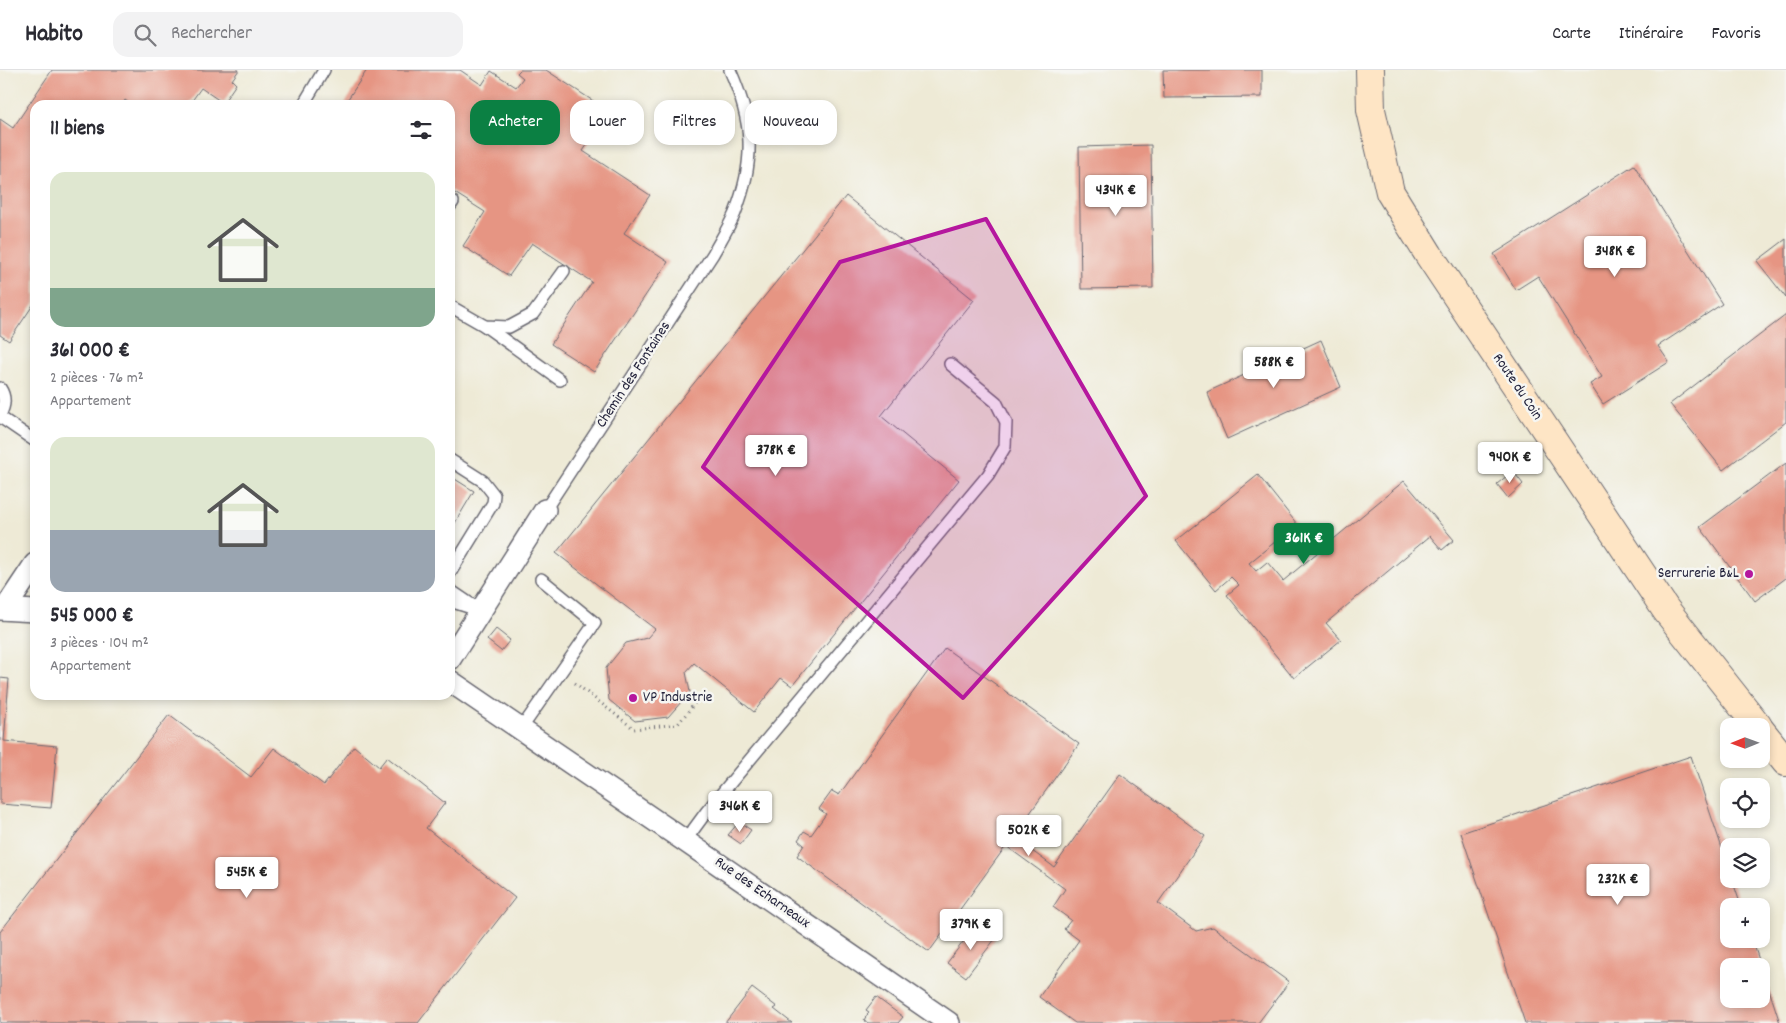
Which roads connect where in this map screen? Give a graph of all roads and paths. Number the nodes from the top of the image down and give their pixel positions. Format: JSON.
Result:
{"nodes":[{"id":1,"x":324,"y":70,"type":"edge"},
{"id":2,"x":730,"y":70,"type":"edge"},
{"id":3,"x":1370,"y":70,"type":"edge"},
{"id":4,"x":306,"y":100,"type":"edge"},
{"id":5,"x":564,"y":271,"type":"dead end"},
{"id":6,"x":455,"y":309,"type":"edge"},
{"id":7,"x":485,"y":326,"type":"junction"},
{"id":8,"x":950,"y":364,"type":"dead end"},
{"id":9,"x":560,"y":380,"type":"dead end"},
{"id":10,"x":0,"y":388,"type":"edge"},
{"id":11,"x":0,"y":416,"type":"edge"},
{"id":12,"x":30,"y":437,"type":"edge"},
{"id":13,"x":455,"y":463,"type":"edge"},
{"id":14,"x":545,"y":510,"type":"joint"},
{"id":15,"x":455,"y":565,"type":"edge"},
{"id":16,"x":30,"y":571,"type":"edge"},
{"id":17,"x":541,"y":579,"type":"dead end"},
{"id":18,"x":455,"y":593,"type":"edge"},
{"id":19,"x":455,"y":603,"type":"edge"},
{"id":20,"x":3,"y":609,"type":"edge"},
{"id":21,"x":481,"y":611,"type":"junction"},
{"id":22,"x":30,"y":612,"type":"edge"},
{"id":23,"x":455,"y":652,"type":"edge"},
{"id":24,"x":561,"y":672,"type":"junction"},
{"id":25,"x":455,"y":684,"type":"edge"},
{"id":26,"x":699,"y":698,"type":"dead end"},
{"id":27,"x":1752,"y":718,"type":"edge"},
{"id":28,"x":521,"y":729,"type":"junction"},
{"id":29,"x":1770,"y":742,"type":"edge"},
{"id":30,"x":1786,"y":762,"type":"edge"},
{"id":31,"x":686,"y":840,"type":"junction"},
{"id":32,"x":938,"y":1020,"type":"edge"}],
"edges":[{"from":1,"to":4,"type":"lane"},
{"from":2,"to":14,"type":"lane","name":"Chemin des Fontaines"},
{"from":3,"to":27,"type":"main road","name":"Route du Coin"},
{"from":5,"to":7,"type":"lane"},
{"from":6,"to":7,"type":"lane"},
{"from":7,"to":9,"type":"lane"},
{"from":8,"to":31,"type":"lane"},
{"from":10,"to":11,"type":"lane"},
{"from":11,"to":12,"type":"lane"},
{"from":13,"to":15,"type":"lane"},
{"from":14,"to":21,"type":"street","name":"Chemin des Fontaines"},
{"from":16,"to":20,"type":"street"},
{"from":17,"to":24,"type":"lane"},
{"from":18,"to":21,"type":"lane"},
{"from":19,"to":21,"type":"lane"},
{"from":20,"to":22,"type":"street"},
{"from":21,"to":23,"type":"street","name":"Chemin des Fontaines"},
{"from":24,"to":26,"type":"path"},
{"from":24,"to":28,"type":"lane"},
{"from":25,"to":28,"type":"street","name":"Rue des Echarneaux"},
{"from":28,"to":31,"type":"street","name":"Rue des Echarneaux"},
{"from":29,"to":30,"type":"main road"},
{"from":31,"to":32,"type":"street","name":"Rue des Echarneaux"}]}
